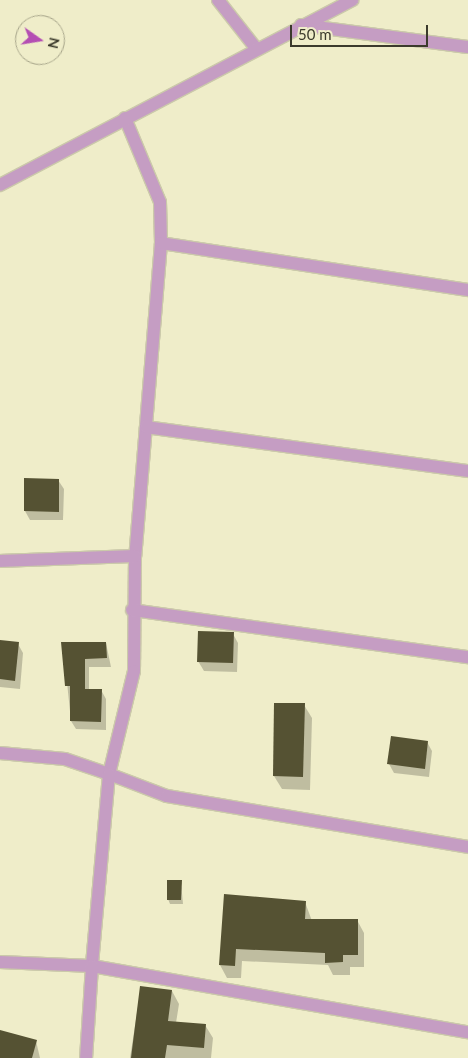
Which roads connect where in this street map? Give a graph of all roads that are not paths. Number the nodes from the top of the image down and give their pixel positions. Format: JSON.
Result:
{"nodes":[{"id":1,"x":218,"y":0,"type":"edge"},
{"id":2,"x":352,"y":0,"type":"edge"},
{"id":3,"x":301,"y":25,"type":"junction"},
{"id":4,"x":255,"y":47,"type":"junction"},
{"id":5,"x":468,"y":48,"type":"edge"},
{"id":6,"x":125,"y":118,"type":"junction"},
{"id":7,"x":0,"y":185,"type":"edge"},
{"id":8,"x":161,"y":243,"type":"junction"},
{"id":9,"x":468,"y":290,"type":"edge"},
{"id":10,"x":146,"y":427,"type":"junction"},
{"id":11,"x":468,"y":471,"type":"edge"},
{"id":12,"x":135,"y":556,"type":"junction"},
{"id":13,"x":0,"y":561,"type":"edge"},
{"id":14,"x":132,"y":610,"type":"junction"},
{"id":15,"x":468,"y":657,"type":"edge"},
{"id":16,"x":0,"y":753,"type":"edge"},
{"id":17,"x":109,"y":774,"type":"junction"},
{"id":18,"x":468,"y":847,"type":"edge"},
{"id":19,"x":0,"y":962,"type":"edge"},
{"id":20,"x":92,"y":966,"type":"junction"},
{"id":21,"x":468,"y":1032,"type":"edge"},
{"id":22,"x":86,"y":1058,"type":"edge"}],
"edges":[{"from":1,"to":4,"type":"street"},
{"from":2,"to":3,"type":"street"},
{"from":3,"to":4,"type":"street"},
{"from":3,"to":5,"type":"street"},
{"from":4,"to":6,"type":"street"},
{"from":6,"to":7,"type":"street"},
{"from":6,"to":8,"type":"street"},
{"from":8,"to":9,"type":"street"},
{"from":8,"to":10,"type":"street"},
{"from":10,"to":11,"type":"street"},
{"from":10,"to":12,"type":"street"},
{"from":12,"to":13,"type":"street"},
{"from":12,"to":14,"type":"street"},
{"from":14,"to":15,"type":"street"},
{"from":14,"to":17,"type":"street"},
{"from":16,"to":17,"type":"street"},
{"from":17,"to":18,"type":"street"},
{"from":17,"to":20,"type":"street"},
{"from":19,"to":20,"type":"street"},
{"from":20,"to":21,"type":"street"},
{"from":20,"to":22,"type":"street"}]}
